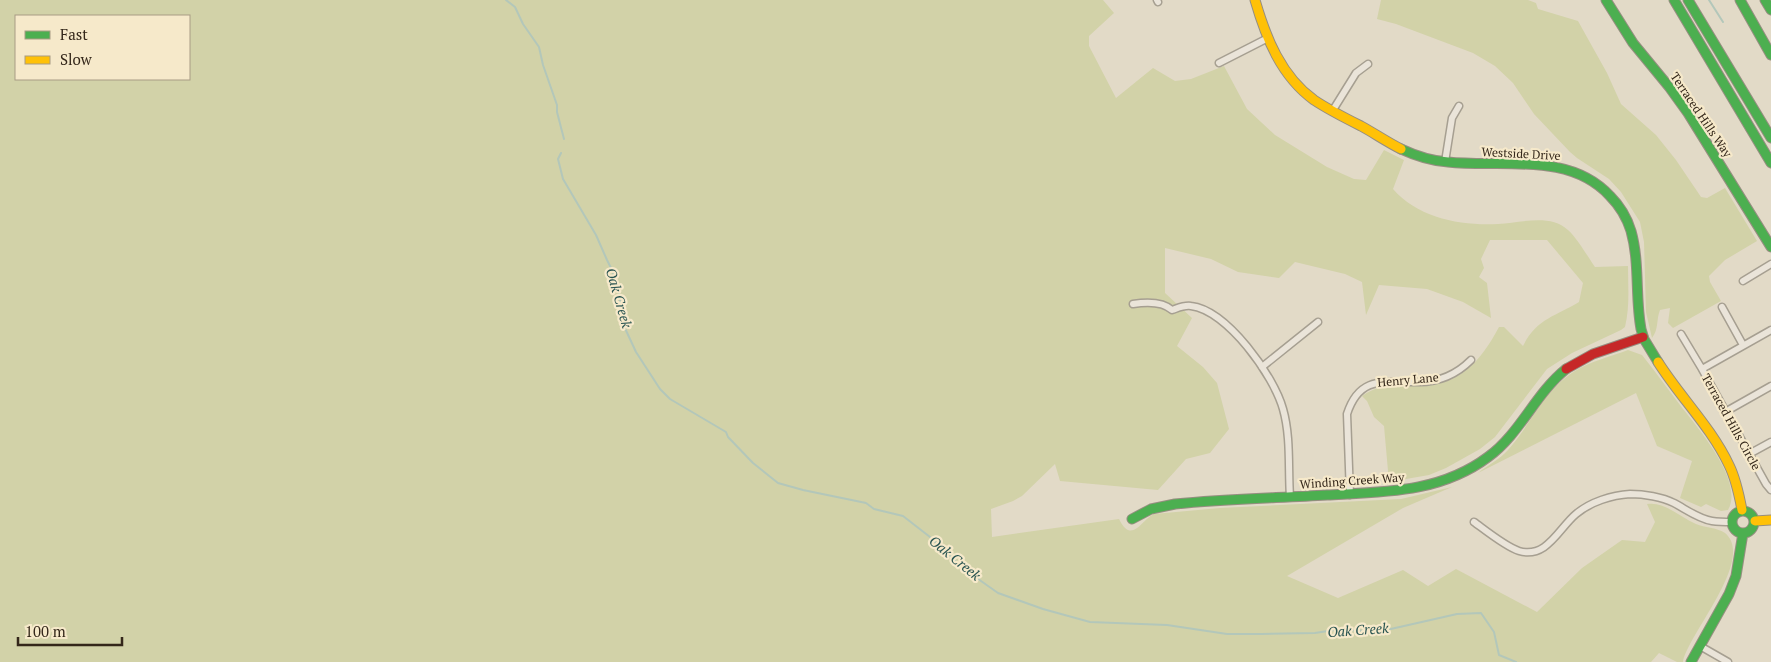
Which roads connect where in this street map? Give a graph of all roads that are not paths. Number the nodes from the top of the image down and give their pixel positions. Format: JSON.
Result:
{"nodes":[{"id":1,"x":1255,"y":0,"type":"edge"},
{"id":2,"x":1606,"y":0,"type":"edge"},
{"id":3,"x":1674,"y":0,"type":"edge"},
{"id":4,"x":1688,"y":0,"type":"edge"},
{"id":5,"x":1740,"y":0,"type":"edge"},
{"id":6,"x":1765,"y":0,"type":"edge"},
{"id":7,"x":1771,"y":10,"type":"edge"},
{"id":8,"x":1268,"y":38,"type":"junction"},
{"id":9,"x":1771,"y":56,"type":"edge"},
{"id":10,"x":1219,"y":63,"type":"dead end"},
{"id":11,"x":1368,"y":64,"type":"dead end"},
{"id":12,"x":1459,"y":106,"type":"dead end"},
{"id":13,"x":1333,"y":110,"type":"junction"},
{"id":14,"x":1771,"y":138,"type":"edge"},
{"id":15,"x":1445,"y":162,"type":"junction"},
{"id":16,"x":1771,"y":163,"type":"edge"},
{"id":17,"x":1771,"y":247,"type":"edge"},
{"id":18,"x":1771,"y":264,"type":"edge"},
{"id":19,"x":1743,"y":281,"type":"dead end"},
{"id":20,"x":1132,"y":304,"type":"dead end"},
{"id":21,"x":1722,"y":307,"type":"dead end"},
{"id":22,"x":1318,"y":322,"type":"dead end"},
{"id":23,"x":1771,"y":330,"type":"edge"},
{"id":24,"x":1682,"y":334,"type":"dead end"},
{"id":25,"x":1643,"y":336,"type":"junction"},
{"id":26,"x":1743,"y":345,"type":"junction"},
{"id":27,"x":1471,"y":360,"type":"dead end"},
{"id":28,"x":1262,"y":367,"type":"junction"},
{"id":29,"x":1702,"y":369,"type":"junction"},
{"id":30,"x":1771,"y":386,"type":"edge"},
{"id":31,"x":1725,"y":412,"type":"junction"},
{"id":32,"x":1771,"y":442,"type":"edge"},
{"id":33,"x":1749,"y":454,"type":"junction"},
{"id":34,"x":1771,"y":490,"type":"edge"},
{"id":35,"x":1350,"y":495,"type":"junction"},
{"id":36,"x":1290,"y":497,"type":"junction"},
{"id":37,"x":1742,"y":510,"type":"junction"},
{"id":38,"x":1132,"y":519,"type":"dead end"},
{"id":39,"x":1771,"y":520,"type":"edge"},
{"id":40,"x":1755,"y":521,"type":"junction"},
{"id":41,"x":1474,"y":522,"type":"dead end"},
{"id":42,"x":1732,"y":522,"type":"junction"},
{"id":43,"x":1743,"y":533,"type":"junction"},
{"id":44,"x":1700,"y":646,"type":"junction"},
{"id":45,"x":1691,"y":662,"type":"edge"},
{"id":46,"x":1728,"y":662,"type":"edge"}],
"edges":[{"from":1,"to":8,"type":"main road","name":"Westside Drive"},
{"from":2,"to":17,"type":"main road","name":"Terraced Hills Way"},
{"from":3,"to":16,"type":"main road"},
{"from":4,"to":14,"type":"main road"},
{"from":5,"to":9,"type":"main road"},
{"from":6,"to":7,"type":"main road"},
{"from":8,"to":10,"type":"street"},
{"from":8,"to":13,"type":"main road","name":"Westside Drive"},
{"from":11,"to":13,"type":"street"},
{"from":12,"to":15,"type":"street"},
{"from":13,"to":15,"type":"main road","name":"Westside Drive"},
{"from":15,"to":25,"type":"main road","name":"Westside Drive"},
{"from":18,"to":19,"type":"street"},
{"from":20,"to":28,"type":"street"},
{"from":21,"to":26,"type":"street"},
{"from":22,"to":28,"type":"street"},
{"from":23,"to":26,"type":"street","name":"Terraced Hills Circle"},
{"from":24,"to":29,"type":"street"},
{"from":25,"to":35,"type":"main road","name":"Winding Creek Way"},
{"from":25,"to":37,"type":"main road","name":"Westside Drive"},
{"from":26,"to":29,"type":"street","name":"Terraced Hills Circle"},
{"from":27,"to":35,"type":"street","name":"Henry Lane"},
{"from":28,"to":36,"type":"street"},
{"from":29,"to":31,"type":"street","name":"Terraced Hills Circle"},
{"from":30,"to":31,"type":"street"},
{"from":31,"to":33,"type":"street","name":"Terraced Hills Circle"},
{"from":32,"to":33,"type":"street"},
{"from":33,"to":34,"type":"street","name":"Terraced Hills Circle"},
{"from":35,"to":36,"type":"main road","name":"Winding Creek Way"},
{"from":36,"to":38,"type":"main road","name":"Winding Creek Way"},
{"from":37,"to":40,"type":"main road"},
{"from":37,"to":42,"type":"main road"},
{"from":39,"to":40,"type":"main road"},
{"from":40,"to":43,"type":"main road"},
{"from":41,"to":42,"type":"street"},
{"from":42,"to":43,"type":"main road"},
{"from":43,"to":44,"type":"main road"},
{"from":44,"to":45,"type":"main road"},
{"from":44,"to":46,"type":"street"}]}
